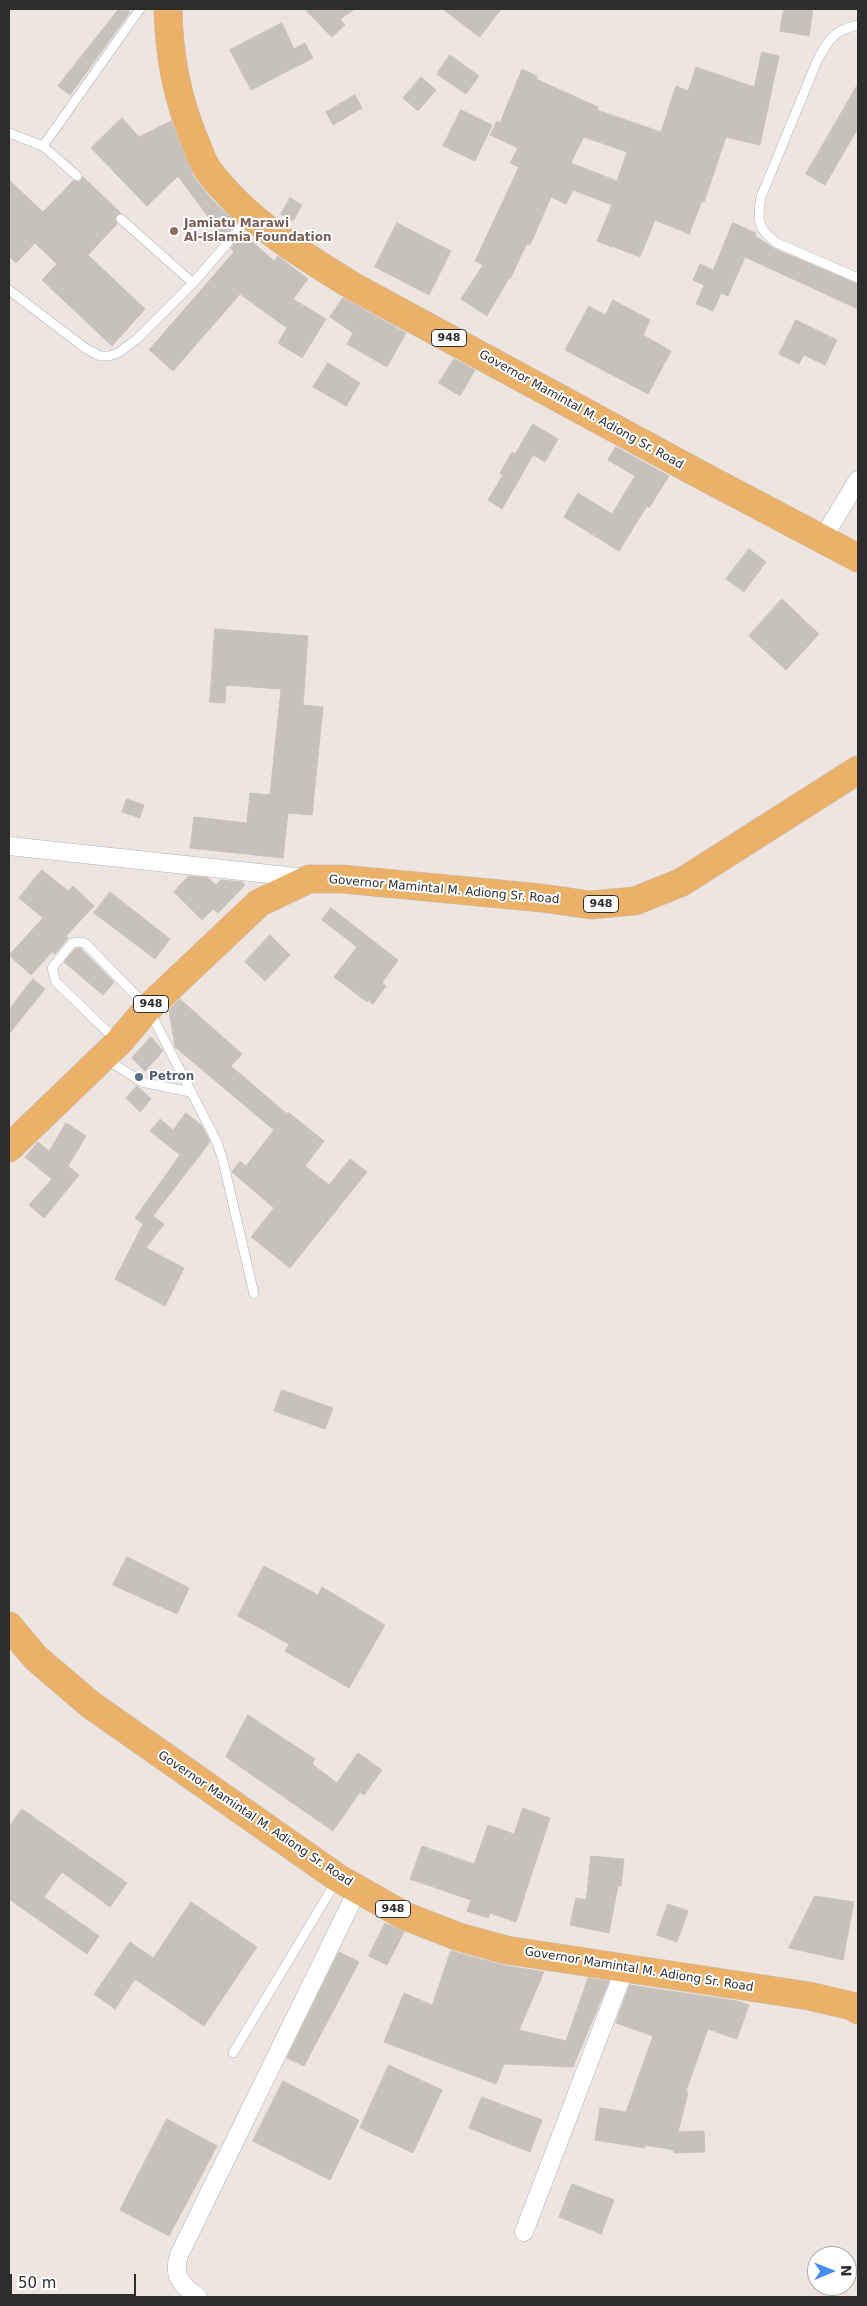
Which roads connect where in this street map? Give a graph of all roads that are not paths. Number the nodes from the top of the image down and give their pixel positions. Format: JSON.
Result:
{"nodes":[{"id":1,"x":140,"y":9,"type":"edge"},
{"id":2,"x":168,"y":9,"type":"edge"},
{"id":3,"x":858,"y":25,"type":"edge"},
{"id":4,"x":9,"y":133,"type":"edge"},
{"id":5,"x":43,"y":146,"type":"junction"},
{"id":6,"x":77,"y":176,"type":"dead end"},
{"id":7,"x":250,"y":217,"type":"junction"},
{"id":8,"x":121,"y":220,"type":"dead end"},
{"id":9,"x":858,"y":278,"type":"edge"},
{"id":10,"x":193,"y":283,"type":"junction"},
{"id":11,"x":9,"y":290,"type":"edge"},
{"id":12,"x":858,"y":480,"type":"edge"},
{"id":13,"x":823,"y":538,"type":"junction"},
{"id":14,"x":858,"y":558,"type":"edge"},
{"id":15,"x":858,"y":770,"type":"edge"},
{"id":16,"x":9,"y":846,"type":"edge"},
{"id":17,"x":309,"y":879,"type":"junction"},
{"id":18,"x":148,"y":1008,"type":"junction"},
{"id":19,"x":111,"y":1050,"type":"junction"},
{"id":20,"x":190,"y":1092,"type":"junction"},
{"id":21,"x":9,"y":1148,"type":"edge"},
{"id":22,"x":254,"y":1294,"type":"dead end"},
{"id":23,"x":10,"y":1633,"type":"edge"},
{"id":24,"x":348,"y":1883,"type":"junction"},
{"id":25,"x":625,"y":1968,"type":"junction"},
{"id":26,"x":858,"y":2010,"type":"edge"},
{"id":27,"x":233,"y":2053,"type":"dead end"},
{"id":28,"x":524,"y":2232,"type":"dead end"},
{"id":29,"x":198,"y":2297,"type":"edge"}],
"edges":[{"from":1,"to":5,"type":"lane"},
{"from":2,"to":7,"type":"main road","name":"Governor Mamintal M. Adiong Sr. Road","number":"948"},
{"from":3,"to":9,"type":"lane"},
{"from":4,"to":5,"type":"lane"},
{"from":5,"to":6,"type":"lane"},
{"from":7,"to":10,"type":"lane"},
{"from":7,"to":13,"type":"main road","name":"Governor Mamintal M. Adiong Sr. Road","number":"948"},
{"from":8,"to":10,"type":"lane"},
{"from":10,"to":11,"type":"lane"},
{"from":12,"to":13,"type":"street"},
{"from":13,"to":14,"type":"main road","name":"Governor Mamintal M. Adiong Sr. Road","number":"948"},
{"from":15,"to":17,"type":"main road","name":"Governor Mamintal M. Adiong Sr. Road","number":"948"},
{"from":16,"to":17,"type":"street"},
{"from":17,"to":18,"type":"main road","name":"Governor Mamintal M. Adiong Sr. Road","number":"948"},
{"from":18,"to":19,"type":"main road","name":"Governor Mamintal M. Adiong Sr. Road","number":"948"},
{"from":18,"to":19,"type":"lane"},
{"from":18,"to":20,"type":"lane"},
{"from":19,"to":20,"type":"lane"},
{"from":19,"to":21,"type":"main road","name":"Governor Mamintal M. Adiong Sr. Road","number":"948"},
{"from":20,"to":22,"type":"lane"},
{"from":23,"to":24,"type":"main road","name":"Governor Mamintal M. Adiong Sr. Road","number":"948"},
{"from":24,"to":25,"type":"main road","name":"Governor Mamintal M. Adiong Sr. Road","number":"948"},
{"from":24,"to":27,"type":"lane"},
{"from":24,"to":29,"type":"street"},
{"from":25,"to":26,"type":"main road","name":"Governor Mamintal M. Adiong Sr. Road","number":"948"},
{"from":25,"to":28,"type":"street"}]}
